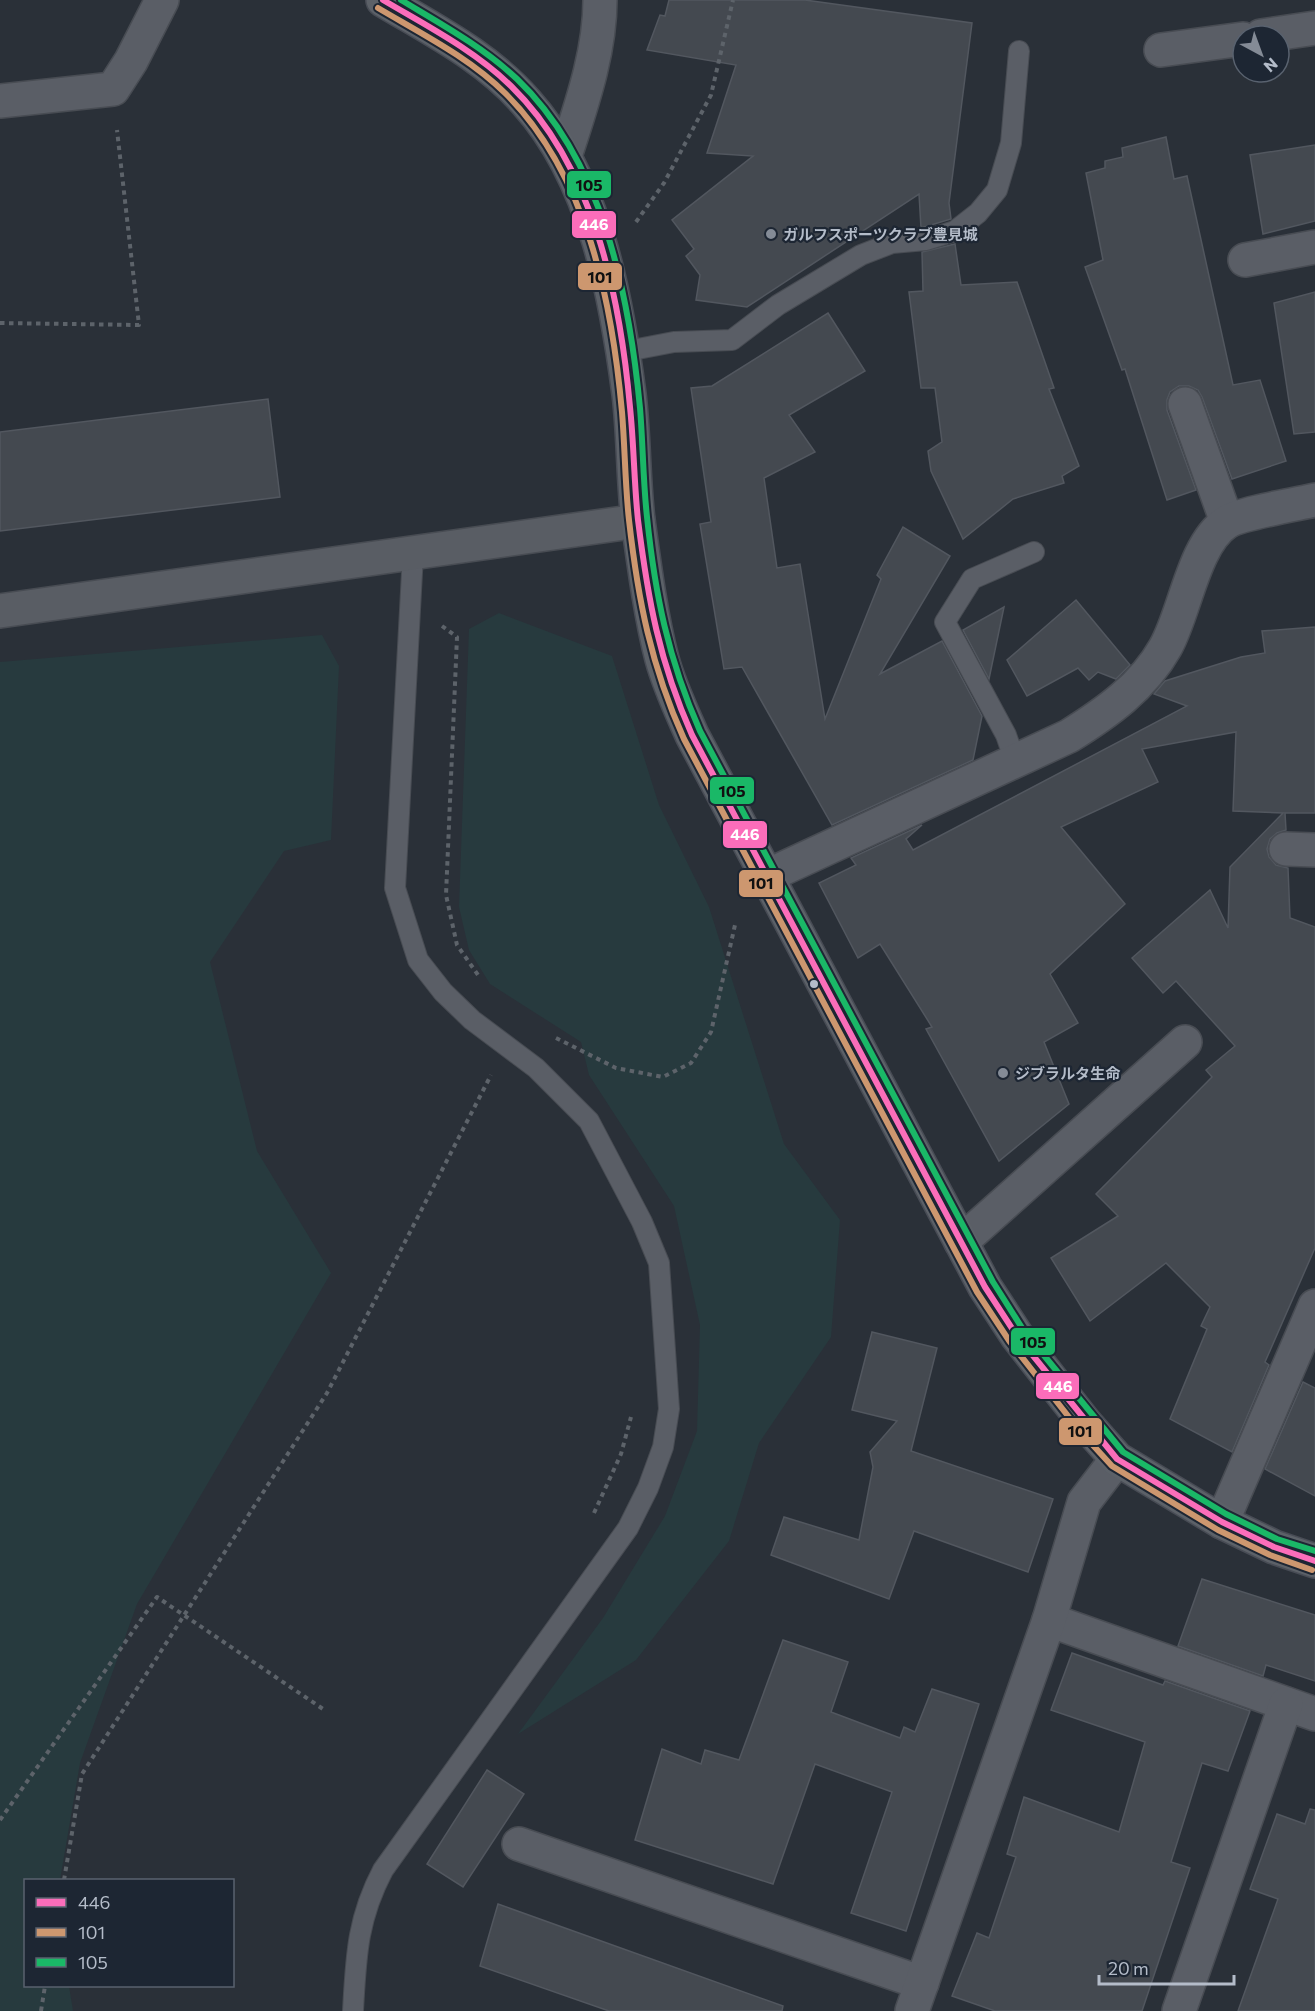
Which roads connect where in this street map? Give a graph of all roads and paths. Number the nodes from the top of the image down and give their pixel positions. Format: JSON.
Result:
{"nodes":[{"id":1,"x":162,"y":0,"type":"edge"},
{"id":2,"x":382,"y":0,"type":"edge"},
{"id":3,"x":600,"y":0,"type":"edge"},
{"id":4,"x":733,"y":0,"type":"edge"},
{"id":5,"x":1315,"y":28,"type":"edge"},
{"id":6,"x":1291,"y":32,"type":"edge"},
{"id":7,"x":1231,"y":41,"type":"edge"},
{"id":8,"x":1161,"y":50,"type":"dead end"},
{"id":9,"x":1019,"y":51,"type":"dead end"},
{"id":10,"x":113,"y":89,"type":"junction"},
{"id":11,"x":0,"y":101,"type":"edge"},
{"id":12,"x":565,"y":156,"type":"junction"},
{"id":13,"x":1315,"y":247,"type":"edge"},
{"id":14,"x":1245,"y":260,"type":"dead end"},
{"id":15,"x":604,"y":266,"type":"junction"},
{"id":16,"x":0,"y":323,"type":"edge"},
{"id":17,"x":622,"y":351,"type":"junction"},
{"id":18,"x":1185,"y":404,"type":"dead end"},
{"id":19,"x":1315,"y":500,"type":"edge"},
{"id":20,"x":638,"y":521,"type":"junction"},
{"id":21,"x":1227,"y":522,"type":"junction"},
{"id":22,"x":1034,"y":552,"type":"dead end"},
{"id":23,"x":413,"y":554,"type":"junction"},
{"id":24,"x":0,"y":611,"type":"edge"},
{"id":25,"x":441,"y":625,"type":"dead end"},
{"id":26,"x":1015,"y":761,"type":"junction"},
{"id":27,"x":767,"y":876,"type":"junction"},
{"id":28,"x":735,"y":925,"type":"dead end"},
{"id":29,"x":483,"y":983,"type":"dead end"},
{"id":30,"x":1185,"y":1042,"type":"dead end"},
{"id":31,"x":513,"y":1050,"type":"junction"},
{"id":32,"x":502,"y":1079,"type":"dead end"},
{"id":33,"x":961,"y":1242,"type":"junction"},
{"id":34,"x":1315,"y":1305,"type":"edge"},
{"id":35,"x":633,"y":1408,"type":"dead end"},
{"id":36,"x":1117,"y":1459,"type":"junction"},
{"id":37,"x":590,"y":1520,"type":"dead end"},
{"id":38,"x":1222,"y":1522,"type":"junction"},
{"id":39,"x":1315,"y":1561,"type":"edge"},
{"id":40,"x":184,"y":1616,"type":"junction"},
{"id":41,"x":1049,"y":1620,"type":"junction"},
{"id":42,"x":323,"y":1709,"type":"dead end"},
{"id":43,"x":1301,"y":1709,"type":"edge"},
{"id":44,"x":0,"y":1820,"type":"edge"},
{"id":45,"x":519,"y":1844,"type":"dead end"},
{"id":46,"x":64,"y":1879,"type":"edge"},
{"id":47,"x":45,"y":1987,"type":"edge"},
{"id":48,"x":917,"y":1997,"type":"edge"},
{"id":49,"x":41,"y":2011,"type":"edge"},
{"id":50,"x":353,"y":2011,"type":"edge"},
{"id":51,"x":1179,"y":2011,"type":"edge"}],
"edges":[{"from":1,"to":10,"type":"street"},
{"from":2,"to":12,"type":"main road"},
{"from":3,"to":12,"type":"street"},
{"from":4,"to":15,"type":"path"},
{"from":5,"to":6,"type":"street"},
{"from":7,"to":8,"type":"street"},
{"from":9,"to":17,"type":"lane"},
{"from":10,"to":11,"type":"street"},
{"from":10,"to":16,"type":"path"},
{"from":12,"to":15,"type":"main road"},
{"from":13,"to":14,"type":"street"},
{"from":15,"to":17,"type":"main road"},
{"from":17,"to":20,"type":"main road"},
{"from":18,"to":21,"type":"street"},
{"from":19,"to":21,"type":"street"},
{"from":20,"to":23,"type":"street"},
{"from":20,"to":27,"type":"main road"},
{"from":21,"to":26,"type":"street"},
{"from":22,"to":26,"type":"lane"},
{"from":23,"to":24,"type":"street"},
{"from":23,"to":31,"type":"lane"},
{"from":25,"to":29,"type":"path"},
{"from":26,"to":27,"type":"street"},
{"from":27,"to":33,"type":"main road"},
{"from":28,"to":31,"type":"path"},
{"from":30,"to":33,"type":"street"},
{"from":31,"to":50,"type":"lane"},
{"from":32,"to":40,"type":"path"},
{"from":33,"to":36,"type":"main road"},
{"from":34,"to":38,"type":"street"},
{"from":35,"to":37,"type":"path"},
{"from":36,"to":38,"type":"main road"},
{"from":36,"to":41,"type":"street"},
{"from":38,"to":39,"type":"main road"},
{"from":40,"to":42,"type":"path"},
{"from":40,"to":44,"type":"path"},
{"from":40,"to":46,"type":"path"},
{"from":41,"to":43,"type":"street"},
{"from":41,"to":48,"type":"street"},
{"from":43,"to":51,"type":"street"},
{"from":45,"to":48,"type":"street"},
{"from":47,"to":49,"type":"path"}]}
